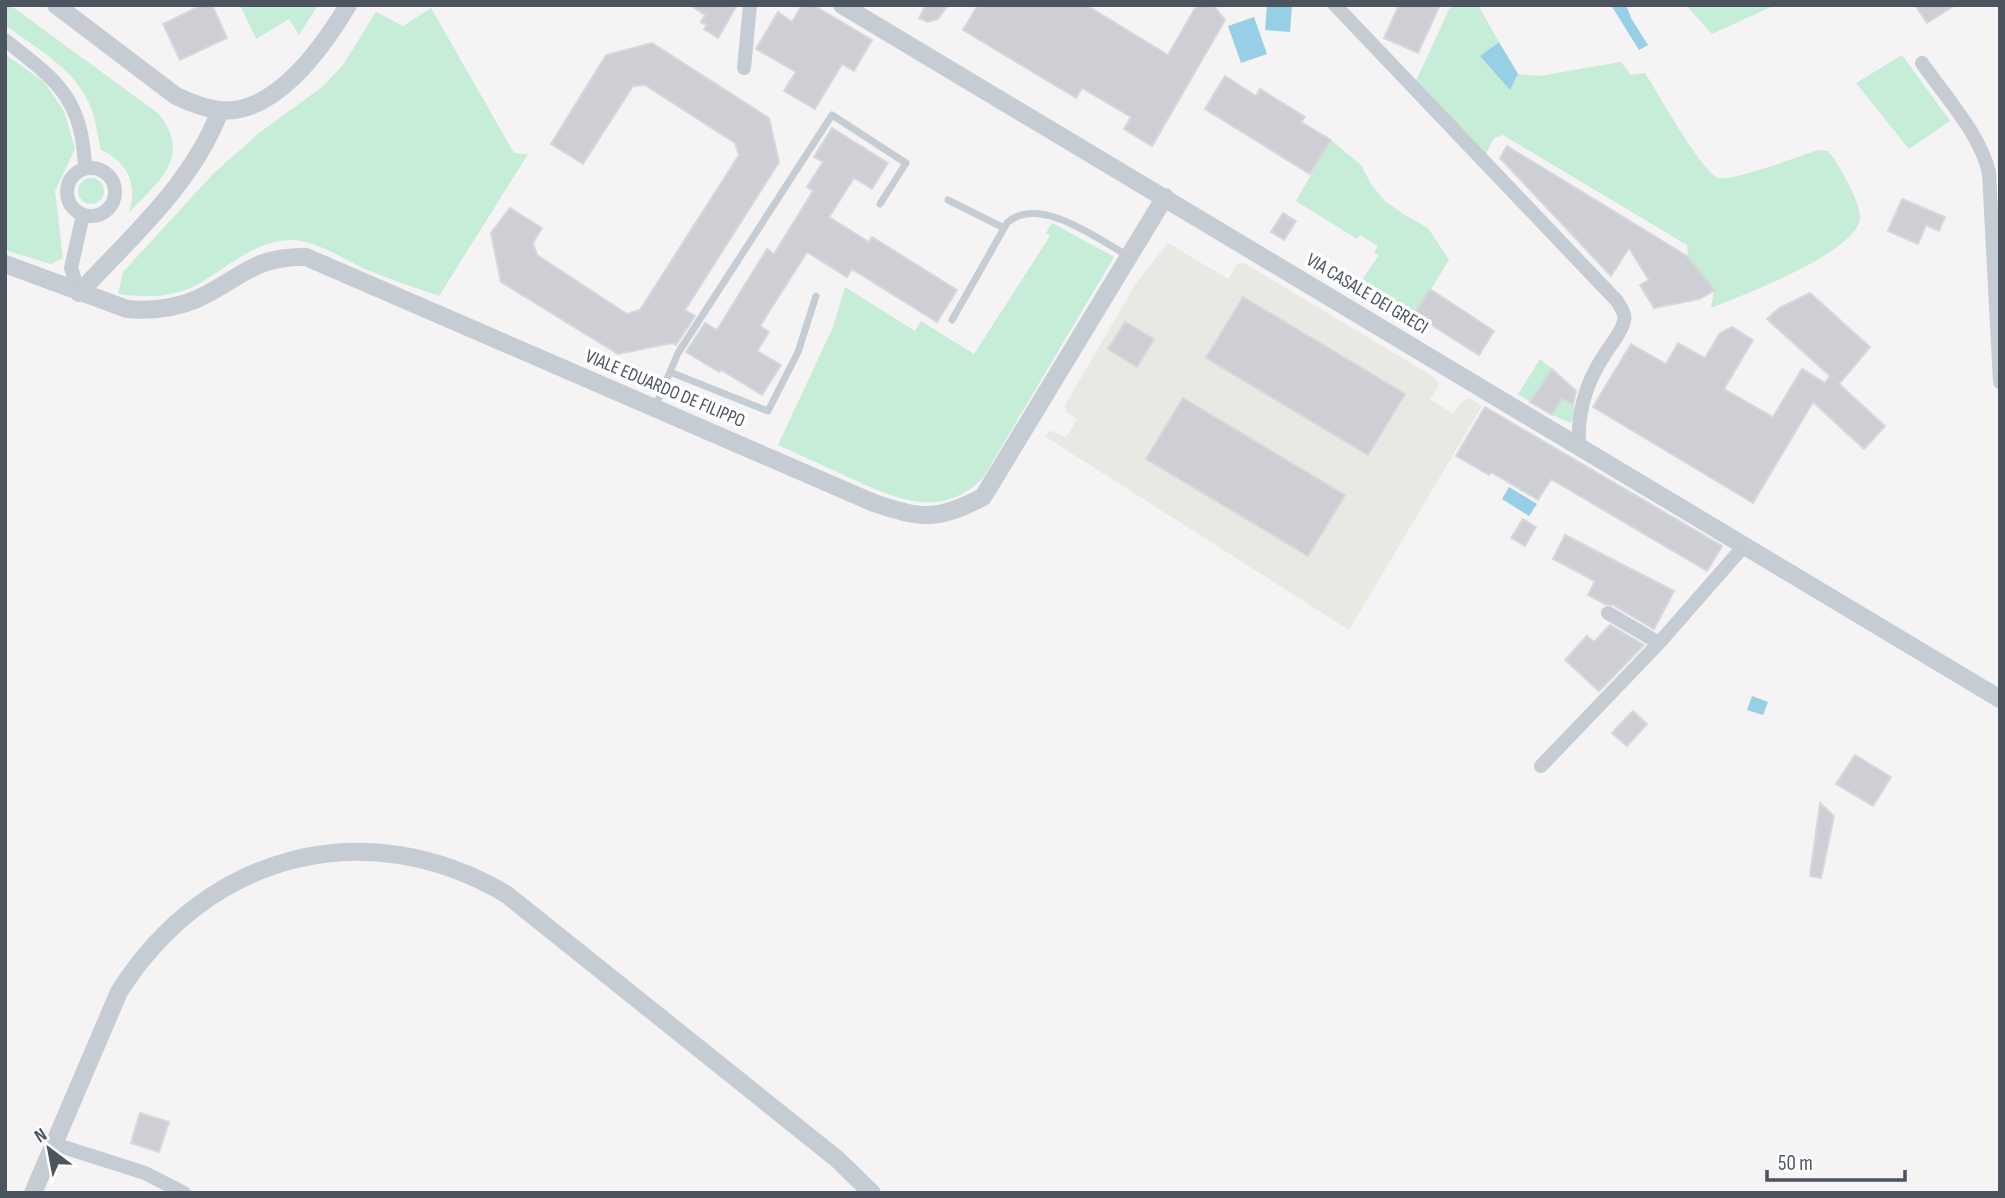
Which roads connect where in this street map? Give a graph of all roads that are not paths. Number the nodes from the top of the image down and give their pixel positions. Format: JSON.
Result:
{"nodes":[{"id":1,"x":56,"y":5,"type":"edge"},
{"id":2,"x":348,"y":5,"type":"edge"},
{"id":3,"x":750,"y":5,"type":"edge"},
{"id":4,"x":842,"y":5,"type":"edge"},
{"id":5,"x":1335,"y":5,"type":"edge"},
{"id":6,"x":5,"y":40,"type":"edge"},
{"id":7,"x":1922,"y":63,"type":"dead end"},
{"id":8,"x":744,"y":68,"type":"dead end"},
{"id":9,"x":220,"y":111,"type":"junction"},
{"id":10,"x":85,"y":168,"type":"junction"},
{"id":11,"x":1165,"y":197,"type":"junction"},
{"id":12,"x":948,"y":200,"type":"dead end"},
{"id":13,"x":880,"y":204,"type":"dead end"},
{"id":14,"x":83,"y":215,"type":"junction"},
{"id":15,"x":1004,"y":228,"type":"junction"},
{"id":16,"x":1129,"y":256,"type":"junction"},
{"id":17,"x":5,"y":264,"type":"edge"},
{"id":18,"x":79,"y":293,"type":"junction"},
{"id":19,"x":816,"y":296,"type":"dead end"},
{"id":20,"x":952,"y":320,"type":"dead end"},
{"id":21,"x":670,"y":372,"type":"junction"},
{"id":22,"x":2000,"y":382,"type":"edge"},
{"id":23,"x":655,"y":408,"type":"junction"},
{"id":24,"x":1579,"y":446,"type":"junction"},
{"id":25,"x":1744,"y":546,"type":"junction"},
{"id":26,"x":1608,"y":613,"type":"dead end"},
{"id":27,"x":1659,"y":643,"type":"junction"},
{"id":28,"x":2000,"y":699,"type":"edge"},
{"id":29,"x":1541,"y":766,"type":"dead end"},
{"id":30,"x":54,"y":1144,"type":"junction"},
{"id":31,"x":33,"y":1193,"type":"edge"},
{"id":32,"x":184,"y":1193,"type":"edge"},
{"id":33,"x":872,"y":1193,"type":"edge"}],
"edges":[{"from":1,"to":9,"type":"street"},
{"from":2,"to":9,"type":"street"},
{"from":3,"to":8,"type":"street"},
{"from":4,"to":11,"type":"street","name":"VIA CASALE DEI GRECI"},
{"from":5,"to":24,"type":"street"},
{"from":6,"to":10,"type":"street"},
{"from":7,"to":22,"type":"street"},
{"from":9,"to":18,"type":"street"},
{"from":10,"to":14,"type":"street"},
{"from":10,"to":14,"type":"street"},
{"from":11,"to":16,"type":"street","name":"VIALE EDUARDO DE FILIPPO"},
{"from":11,"to":24,"type":"street","name":"VIA CASALE DEI GRECI"},
{"from":12,"to":15,"type":"lane"},
{"from":13,"to":21,"type":"lane"},
{"from":14,"to":18,"type":"street"},
{"from":15,"to":16,"type":"lane"},
{"from":15,"to":20,"type":"lane"},
{"from":16,"to":23,"type":"street","name":"VIALE EDUARDO DE FILIPPO"},
{"from":17,"to":18,"type":"street","name":"VIALE EDUARDO DE FILIPPO"},
{"from":18,"to":23,"type":"street","name":"VIALE EDUARDO DE FILIPPO"},
{"from":19,"to":21,"type":"lane"},
{"from":21,"to":23,"type":"lane"},
{"from":24,"to":25,"type":"street","name":"VIA CASALE DEI GRECI"},
{"from":25,"to":27,"type":"street"},
{"from":25,"to":28,"type":"street","name":"VIA CASALE DEI GRECI"},
{"from":26,"to":27,"type":"street"},
{"from":27,"to":29,"type":"street"},
{"from":30,"to":31,"type":"street"},
{"from":30,"to":32,"type":"street"},
{"from":30,"to":33,"type":"street"}]}
